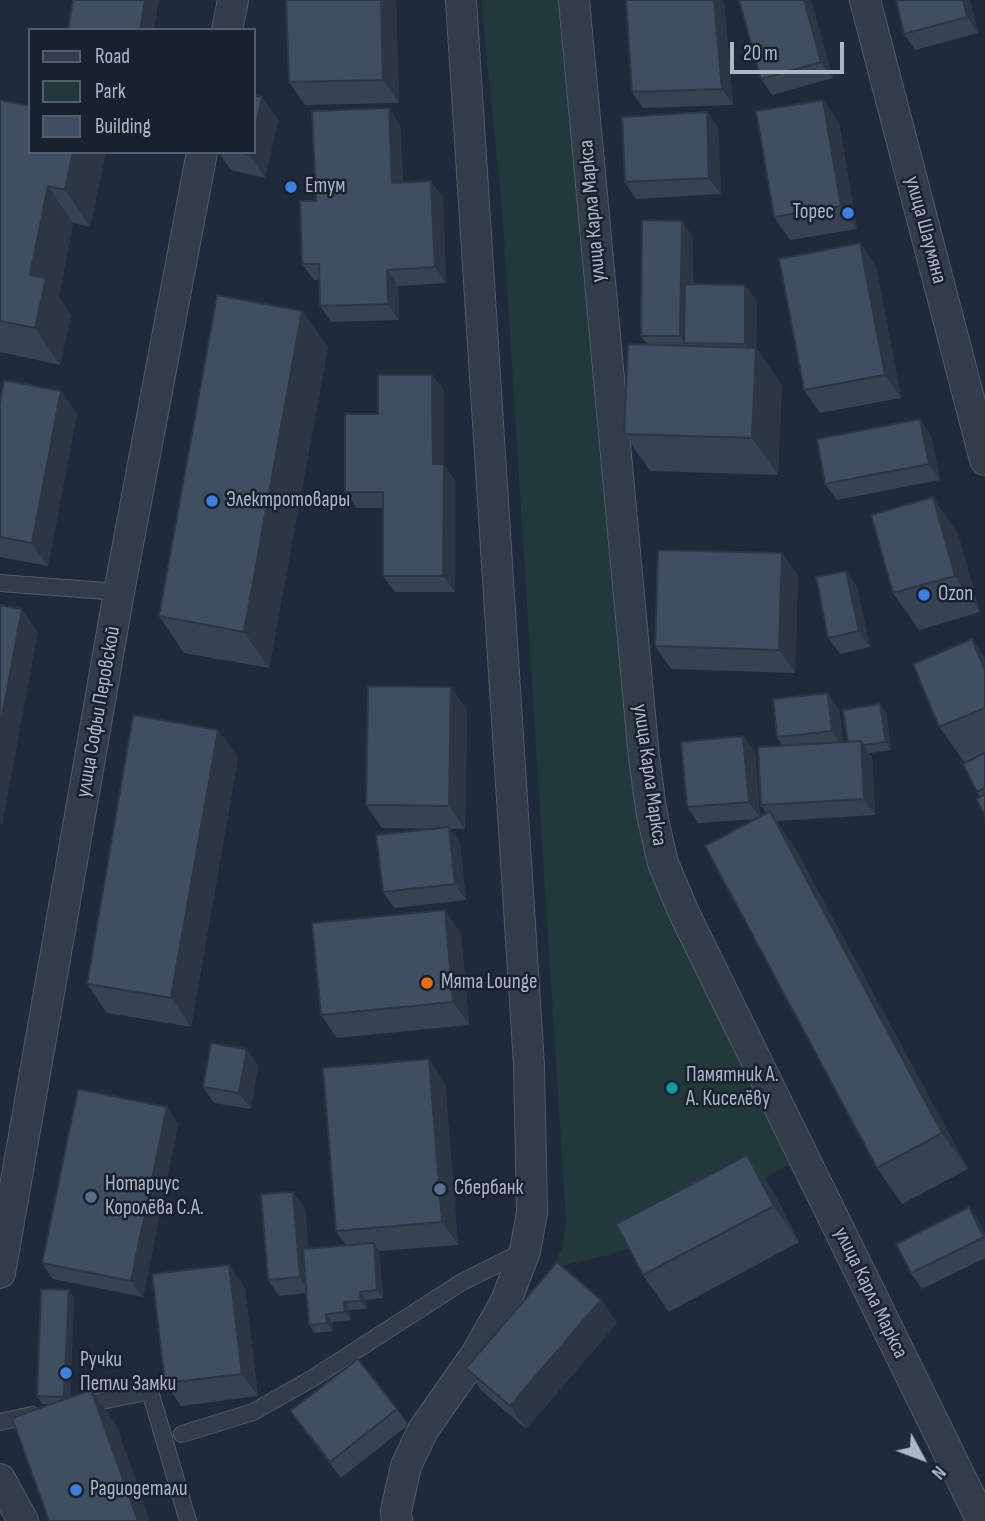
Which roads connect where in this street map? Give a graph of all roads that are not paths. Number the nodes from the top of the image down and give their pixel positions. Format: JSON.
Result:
{"nodes":[{"id":1,"x":233,"y":0,"type":"edge"},
{"id":2,"x":461,"y":0,"type":"edge"},
{"id":3,"x":574,"y":0,"type":"edge"},
{"id":4,"x":865,"y":0,"type":"edge"},
{"id":5,"x":226,"y":28,"type":"edge"},
{"id":6,"x":202,"y":154,"type":"edge"},
{"id":7,"x":985,"y":460,"type":"edge"},
{"id":8,"x":0,"y":583,"type":"edge"},
{"id":9,"x":119,"y":592,"type":"junction"},
{"id":10,"x":525,"y":1251,"type":"junction"},
{"id":11,"x":0,"y":1273,"type":"edge"},
{"id":12,"x":0,"y":1422,"type":"edge"},
{"id":13,"x":182,"y":1434,"type":"dead end"},
{"id":14,"x":0,"y":1479,"type":"edge"},
{"id":15,"x":23,"y":1521,"type":"edge"},
{"id":16,"x":188,"y":1521,"type":"edge"},
{"id":17,"x":397,"y":1521,"type":"edge"},
{"id":18,"x":982,"y":1521,"type":"edge"}],
"edges":[{"from":1,"to":5,"type":"street"},
{"from":2,"to":10,"type":"street"},
{"from":3,"to":18,"type":"street","name":"улица Карла Маркса"},
{"from":4,"to":7,"type":"street","name":"улица Шаумяна"},
{"from":6,"to":9,"type":"street","name":"улица Софьи Перовской"},
{"from":8,"to":9,"type":"lane"},
{"from":9,"to":11,"type":"street","name":"улица Софьи Перовской"},
{"from":10,"to":13,"type":"lane"},
{"from":10,"to":17,"type":"street"},
{"from":12,"to":16,"type":"lane"},
{"from":14,"to":15,"type":"street"}]}
